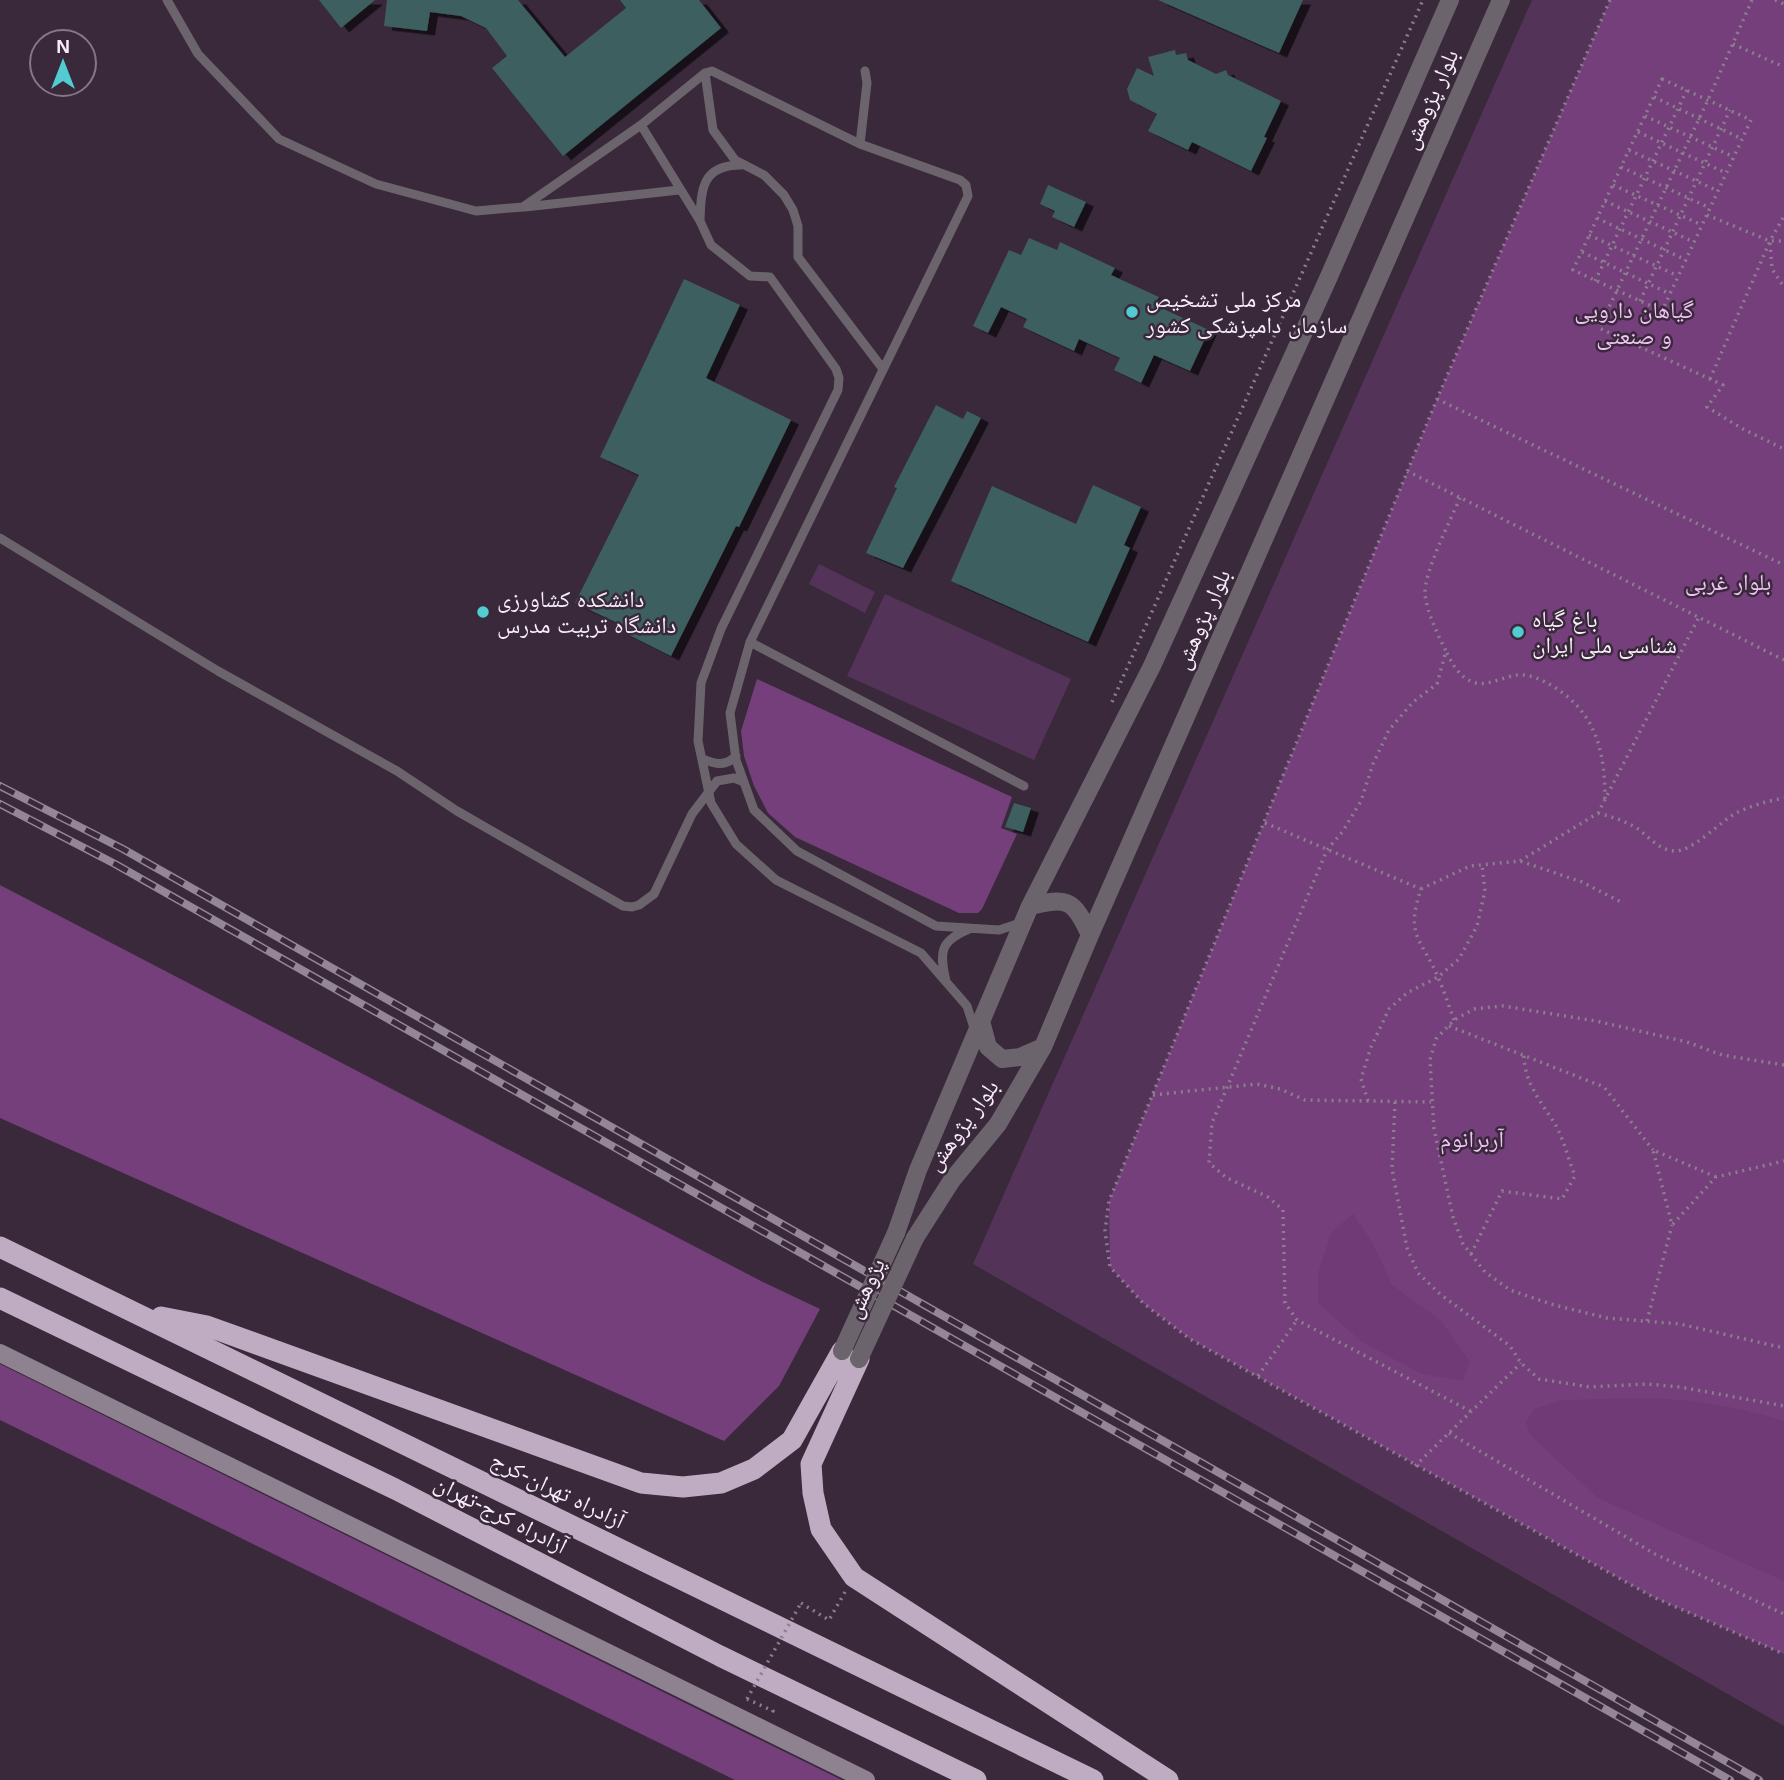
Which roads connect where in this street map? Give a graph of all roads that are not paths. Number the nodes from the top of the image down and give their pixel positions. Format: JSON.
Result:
{"nodes":[{"id":1,"x":167,"y":0,"type":"edge"},
{"id":2,"x":1450,"y":0,"type":"edge"},
{"id":3,"x":1501,"y":0,"type":"edge"},
{"id":4,"x":865,"y":71,"type":"dead end"},
{"id":5,"x":705,"y":73,"type":"junction"},
{"id":6,"x":641,"y":125,"type":"junction"},
{"id":7,"x":860,"y":145,"type":"junction"},
{"id":8,"x":743,"y":165,"type":"junction"},
{"id":9,"x":680,"y":190,"type":"junction"},
{"id":10,"x":523,"y":207,"type":"junction"},
{"id":11,"x":700,"y":221,"type":"junction"},
{"id":12,"x":883,"y":369,"type":"junction"},
{"id":13,"x":0,"y":538,"type":"edge"},
{"id":14,"x":750,"y":642,"type":"junction"},
{"id":15,"x":736,"y":756,"type":"junction"},
{"id":16,"x":702,"y":759,"type":"junction"},
{"id":17,"x":744,"y":782,"type":"junction"},
{"id":18,"x":1024,"y":786,"type":"dead end"},
{"id":19,"x":709,"y":790,"type":"junction"},
{"id":20,"x":1027,"y":914,"type":"junction"},
{"id":21,"x":970,"y":928,"type":"junction"},
{"id":22,"x":1090,"y":934,"type":"junction"},
{"id":23,"x":947,"y":982,"type":"junction"},
{"id":24,"x":978,"y":1027,"type":"junction"},
{"id":25,"x":1043,"y":1047,"type":"junction"},
{"id":26,"x":896,"y":1233,"type":"joint"},
{"id":27,"x":915,"y":1238,"type":"joint"},
{"id":28,"x":0,"y":1247,"type":"edge"},
{"id":29,"x":0,"y":1298,"type":"edge"},
{"id":30,"x":130,"y":1311,"type":"junction"},
{"id":31,"x":0,"y":1353,"type":"edge"},
{"id":32,"x":850,"y":1355,"type":"junction"},
{"id":33,"x":866,"y":1780,"type":"edge"},
{"id":34,"x":976,"y":1780,"type":"edge"},
{"id":35,"x":1093,"y":1780,"type":"edge"},
{"id":36,"x":1168,"y":1780,"type":"edge"}],
"edges":[{"from":1,"to":10,"type":"lane"},
{"from":2,"to":20,"type":"street","name":"بلوار پژوهش"},
{"from":3,"to":22,"type":"street","name":"بلوار پژوهش"},
{"from":4,"to":7,"type":"lane"},
{"from":5,"to":6,"type":"lane"},
{"from":5,"to":7,"type":"lane"},
{"from":5,"to":8,"type":"lane"},
{"from":6,"to":9,"type":"lane"},
{"from":6,"to":10,"type":"lane"},
{"from":7,"to":12,"type":"lane"},
{"from":8,"to":11,"type":"lane"},
{"from":8,"to":12,"type":"lane"},
{"from":9,"to":10,"type":"lane"},
{"from":9,"to":11,"type":"lane"},
{"from":11,"to":16,"type":"lane"},
{"from":12,"to":14,"type":"lane"},
{"from":13,"to":19,"type":"lane"},
{"from":14,"to":15,"type":"lane"},
{"from":14,"to":18,"type":"lane"},
{"from":15,"to":16,"type":"lane"},
{"from":15,"to":17,"type":"lane"},
{"from":16,"to":19,"type":"lane"},
{"from":17,"to":19,"type":"lane"},
{"from":17,"to":21,"type":"lane"},
{"from":19,"to":23,"type":"lane"},
{"from":20,"to":21,"type":"lane"},
{"from":20,"to":22,"type":"street"},
{"from":20,"to":24,"type":"street","name":"بلوار پژوهش"},
{"from":21,"to":23,"type":"lane"},
{"from":22,"to":25,"type":"street","name":"بلوار پژوهش"},
{"from":23,"to":24,"type":"lane"},
{"from":24,"to":25,"type":"street"},
{"from":24,"to":26,"type":"street","name":"بلوار پژوهش"},
{"from":25,"to":27,"type":"street","name":"بلوار پژوهش"},
{"from":26,"to":32,"type":"street","name":"پژوهش","bridge":true},
{"from":27,"to":32,"type":"street","name":"پژوهش","bridge":true},
{"from":28,"to":30,"type":"highway","name":"آزادراه تهران-کرج"},
{"from":29,"to":34,"type":"highway","name":"آزادراه کرج-تهران"},
{"from":30,"to":32,"type":"highway"},
{"from":30,"to":35,"type":"highway","name":"آزادراه تهران-کرج"},
{"from":31,"to":33,"type":"main road"},
{"from":32,"to":36,"type":"highway"}]}
